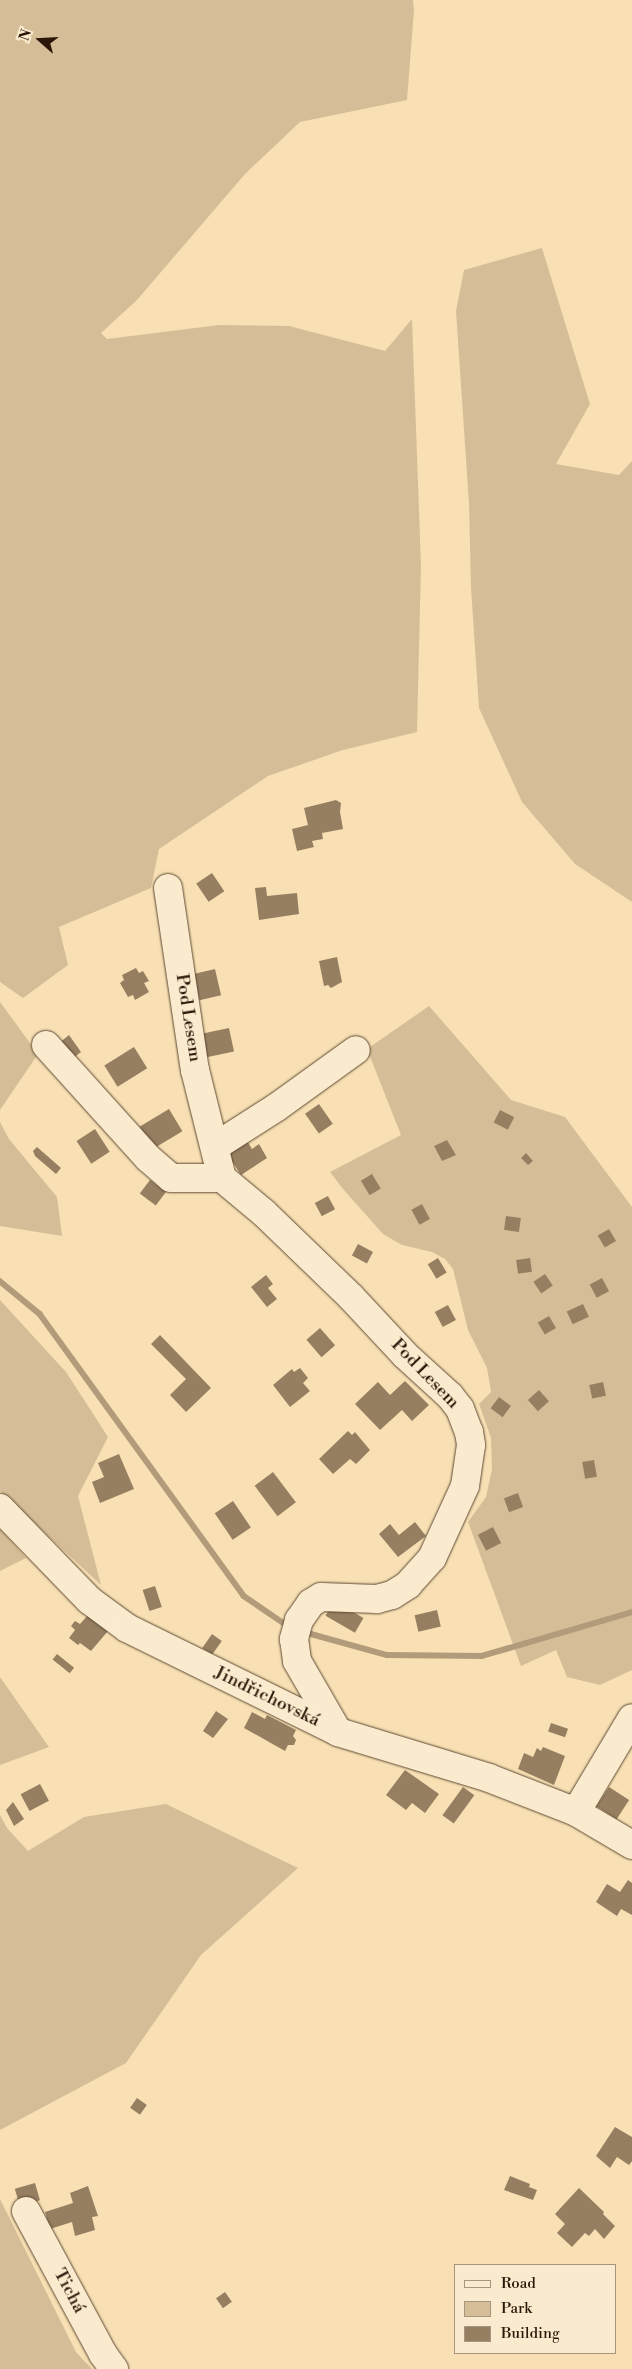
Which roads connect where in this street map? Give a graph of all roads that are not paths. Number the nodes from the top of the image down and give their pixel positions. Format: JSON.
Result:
{"nodes":[{"id":1,"x":168,"y":888,"type":"dead end"},
{"id":2,"x":46,"y":1045,"type":"dead end"},
{"id":3,"x":356,"y":1050,"type":"dead end"},
{"id":4,"x":216,"y":1146,"type":"junction"},
{"id":5,"x":222,"y":1178,"type":"junction"},
{"id":6,"x":0,"y":1508,"type":"edge"},
{"id":7,"x":632,"y":1718,"type":"edge"},
{"id":8,"x":338,"y":1732,"type":"junction"},
{"id":9,"x":576,"y":1812,"type":"junction"},
{"id":10,"x":632,"y":1844,"type":"edge"},
{"id":11,"x":26,"y":2210,"type":"dead end"},
{"id":12,"x":114,"y":2369,"type":"edge"}],
"edges":[{"from":1,"to":4,"type":"street","name":"Pod Lesem"},
{"from":2,"to":5,"type":"street"},
{"from":3,"to":4,"type":"street"},
{"from":4,"to":5,"type":"street","name":"Pod Lesem"},
{"from":5,"to":8,"type":"street","name":"Pod Lesem"},
{"from":6,"to":8,"type":"street","name":"Jindřichovská"},
{"from":7,"to":9,"type":"street"},
{"from":8,"to":9,"type":"street","name":"Jindřichovská"},
{"from":9,"to":10,"type":"street","name":"Jindřichovská"},
{"from":11,"to":12,"type":"street","name":"Tichá"}]}
